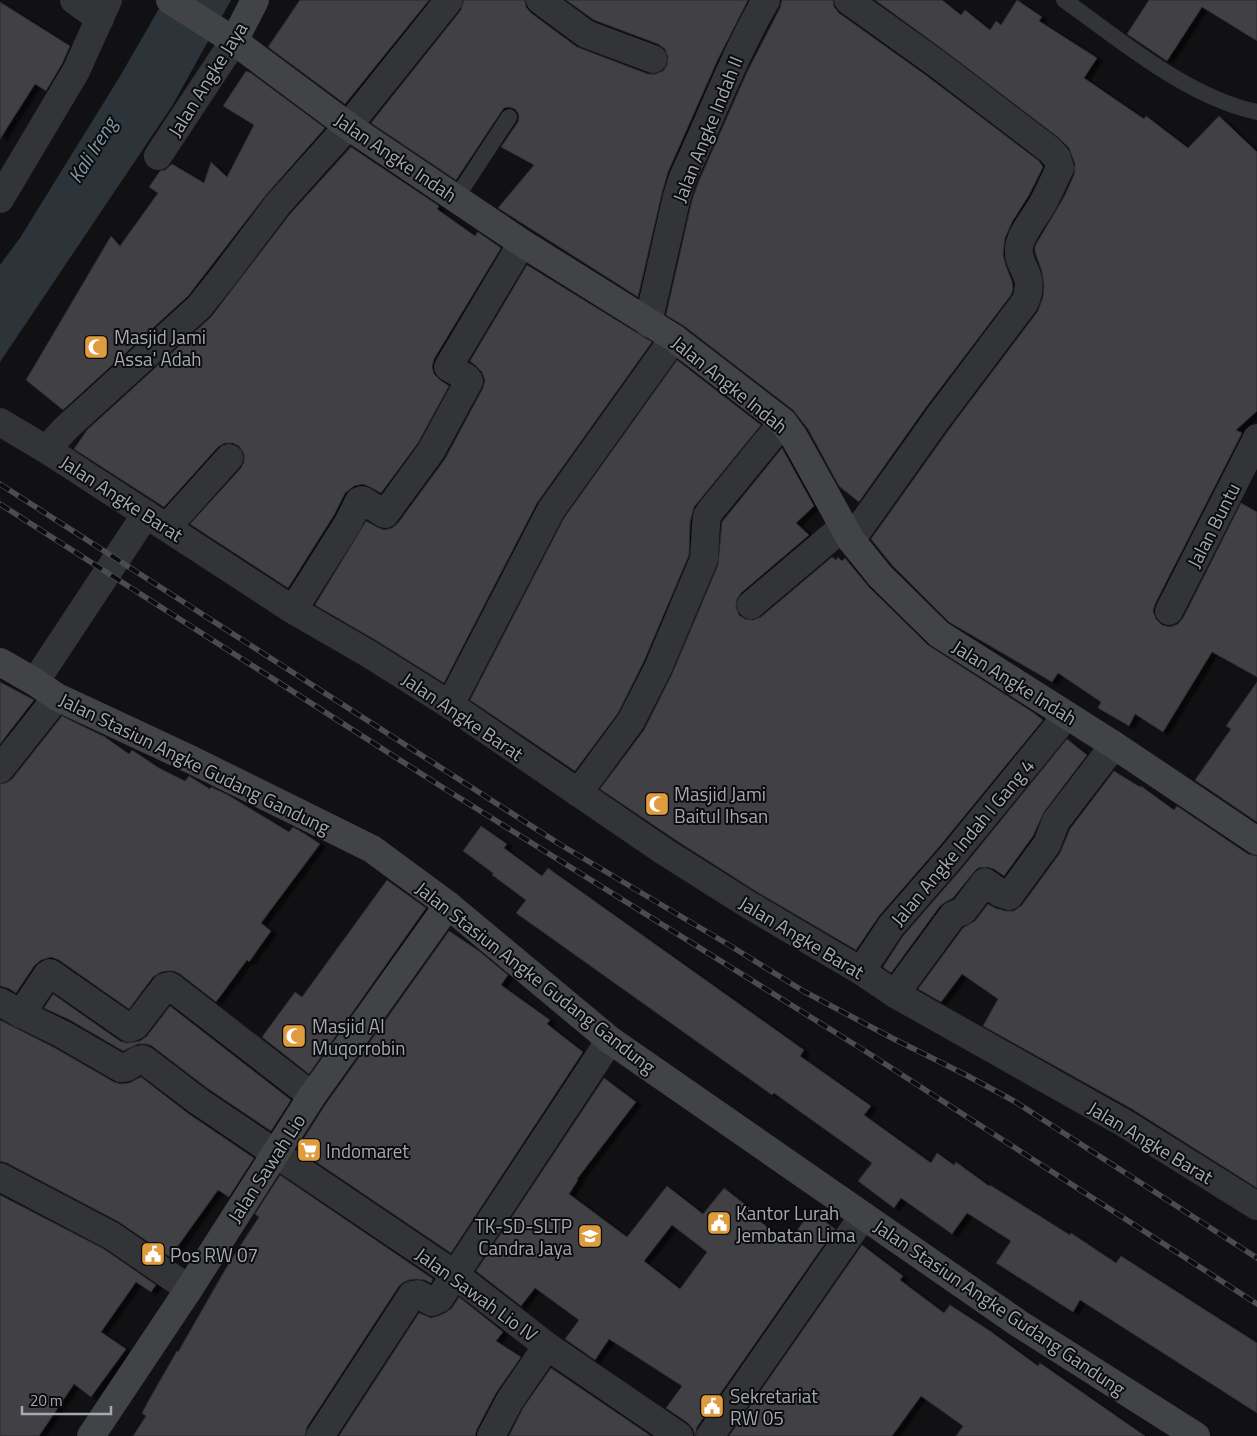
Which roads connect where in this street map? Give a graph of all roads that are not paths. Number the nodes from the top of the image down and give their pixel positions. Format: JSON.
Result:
{"nodes":[{"id":1,"x":74,"y":0,"type":"edge"},
{"id":2,"x":170,"y":0,"type":"edge"},
{"id":3,"x":255,"y":0,"type":"edge"},
{"id":4,"x":449,"y":0,"type":"edge"},
{"id":5,"x":540,"y":0,"type":"edge"},
{"id":6,"x":766,"y":0,"type":"edge"},
{"id":7,"x":848,"y":0,"type":"edge"},
{"id":8,"x":1064,"y":0,"type":"edge"},
{"id":9,"x":104,"y":10,"type":"edge"},
{"id":10,"x":226,"y":35,"type":"junction"},
{"id":11,"x":653,"y":59,"type":"dead end"},
{"id":12,"x":1257,"y":112,"type":"edge"},
{"id":13,"x":509,"y":117,"type":"dead end"},
{"id":14,"x":348,"y":126,"type":"junction"},
{"id":15,"x":158,"y":156,"type":"dead end"},
{"id":16,"x":1,"y":194,"type":"edge"},
{"id":17,"x":456,"y":198,"type":"junction"},
{"id":18,"x":522,"y":242,"type":"junction"},
{"id":19,"x":648,"y":323,"type":"junction"},
{"id":20,"x":674,"y":338,"type":"junction"},
{"id":21,"x":0,"y":422,"type":"edge"},
{"id":22,"x":783,"y":422,"type":"junction"},
{"id":23,"x":1257,"y":438,"type":"edge"},
{"id":24,"x":52,"y":453,"type":"junction"},
{"id":25,"x":229,"y":458,"type":"dead end"},
{"id":26,"x":156,"y":521,"type":"junction"},
{"id":27,"x":847,"y":534,"type":"junction"},
{"id":28,"x":751,"y":605,"type":"dead end"},
{"id":29,"x":293,"y":610,"type":"junction"},
{"id":30,"x":1170,"y":611,"type":"dead end"},
{"id":31,"x":0,"y":662,"type":"edge"},
{"id":32,"x":35,"y":682,"type":"junction"},
{"id":33,"x":57,"y":697,"type":"junction"},
{"id":34,"x":450,"y":705,"type":"junction"},
{"id":35,"x":1067,"y":715,"type":"junction"},
{"id":36,"x":1114,"y":745,"type":"junction"},
{"id":37,"x":0,"y":769,"type":"edge"},
{"id":38,"x":578,"y":793,"type":"junction"},
{"id":39,"x":1257,"y":841,"type":"edge"},
{"id":40,"x":448,"y":905,"type":"junction"},
{"id":41,"x":861,"y":971,"type":"junction"},
{"id":42,"x":895,"y":994,"type":"junction"},
{"id":43,"x":11,"y":1008,"type":"edge"},
{"id":44,"x":610,"y":1040,"type":"junction"},
{"id":45,"x":312,"y":1096,"type":"junction"},
{"id":46,"x":274,"y":1154,"type":"junction"},
{"id":47,"x":0,"y":1177,"type":"edge"},
{"id":48,"x":1257,"y":1206,"type":"edge"},
{"id":49,"x":862,"y":1216,"type":"junction"},
{"id":50,"x":454,"y":1274,"type":"junction"},
{"id":51,"x":189,"y":1289,"type":"junction"},
{"id":52,"x":548,"y":1346,"type":"junction"},
{"id":53,"x":92,"y":1436,"type":"edge"},
{"id":54,"x":320,"y":1436,"type":"edge"},
{"id":55,"x":491,"y":1436,"type":"edge"},
{"id":56,"x":679,"y":1436,"type":"edge"},
{"id":57,"x":710,"y":1436,"type":"edge"},
{"id":58,"x":1196,"y":1436,"type":"edge"}],
"edges":[{"from":1,"to":9,"type":"street"},
{"from":2,"to":10,"type":"street","name":"Jalan Angke Indah"},
{"from":3,"to":10,"type":"street","name":"Jalan Angke Jaya"},
{"from":4,"to":14,"type":"street","name":"Jalan Angke Barat"},
{"from":5,"to":11,"type":"street"},
{"from":6,"to":19,"type":"street","name":"Jalan Angke Indah II"},
{"from":7,"to":27,"type":"street"},
{"from":8,"to":12,"type":"lane"},
{"from":9,"to":16,"type":"street"},
{"from":10,"to":14,"type":"street","name":"Jalan Angke Indah"},
{"from":10,"to":15,"type":"street","name":"Jalan Angke Jaya"},
{"from":13,"to":17,"type":"lane"},
{"from":14,"to":17,"type":"street","name":"Jalan Angke Indah"},
{"from":14,"to":24,"type":"street","name":"Jalan Angke Barat"},
{"from":17,"to":18,"type":"street","name":"Jalan Angke Indah"},
{"from":18,"to":19,"type":"street","name":"Jalan Angke Indah"},
{"from":18,"to":29,"type":"street"},
{"from":19,"to":20,"type":"street","name":"Jalan Angke Indah"},
{"from":20,"to":22,"type":"street","name":"Jalan Angke Indah"},
{"from":20,"to":34,"type":"street"},
{"from":21,"to":24,"type":"street"},
{"from":22,"to":27,"type":"street","name":"Jalan Angke Indah"},
{"from":22,"to":38,"type":"street"},
{"from":23,"to":30,"type":"street","name":"Jalan Buntu"},
{"from":24,"to":26,"type":"street","name":"Jalan Angke Barat"},
{"from":25,"to":26,"type":"street"},
{"from":26,"to":29,"type":"street","name":"Jalan Angke Barat"},
{"from":26,"to":32,"type":"street"},
{"from":27,"to":28,"type":"street"},
{"from":27,"to":35,"type":"street","name":"Jalan Angke Indah"},
{"from":29,"to":34,"type":"street","name":"Jalan Angke Barat"},
{"from":31,"to":32,"type":"street","name":"Jalan Stasiun Angke Gudang Gandung"},
{"from":32,"to":33,"type":"street","name":"Jalan Stasiun Angke Gudang Gandung"},
{"from":33,"to":37,"type":"street"},
{"from":33,"to":40,"type":"street","name":"Jalan Stasiun Angke Gudang Gandung"},
{"from":34,"to":38,"type":"street","name":"Jalan Angke Barat"},
{"from":35,"to":36,"type":"street","name":"Jalan Angke Indah"},
{"from":35,"to":41,"type":"street","name":"Jalan Angke Indah I Gang 4"},
{"from":36,"to":39,"type":"street","name":"Jalan Angke Indah"},
{"from":36,"to":42,"type":"street"},
{"from":38,"to":41,"type":"street","name":"Jalan Angke Barat"},
{"from":40,"to":44,"type":"street","name":"Jalan Stasiun Angke Gudang Gandung"},
{"from":40,"to":45,"type":"street","name":"Jalan Sawah Lio"},
{"from":41,"to":42,"type":"street","name":"Jalan Angke Barat"},
{"from":42,"to":48,"type":"street","name":"Jalan Angke Barat"},
{"from":43,"to":45,"type":"street"},
{"from":43,"to":46,"type":"street","name":"Jalan Sawah Lio IV"},
{"from":44,"to":49,"type":"street","name":"Jalan Stasiun Angke Gudang Gandung"},
{"from":44,"to":50,"type":"street"},
{"from":45,"to":46,"type":"street","name":"Jalan Sawah Lio"},
{"from":46,"to":50,"type":"street","name":"Jalan Sawah Lio IV"},
{"from":46,"to":51,"type":"street","name":"Jalan Sawah Lio"},
{"from":47,"to":51,"type":"street"},
{"from":49,"to":57,"type":"street"},
{"from":49,"to":58,"type":"street","name":"Jalan Stasiun Angke Gudang Gandung"},
{"from":50,"to":52,"type":"street","name":"Jalan Sawah Lio IV"},
{"from":50,"to":54,"type":"street"},
{"from":51,"to":53,"type":"street","name":"Jalan Sawah Lio"},
{"from":52,"to":55,"type":"street"},
{"from":52,"to":56,"type":"street","name":"Jalan Sawah Lio IV"}]}
